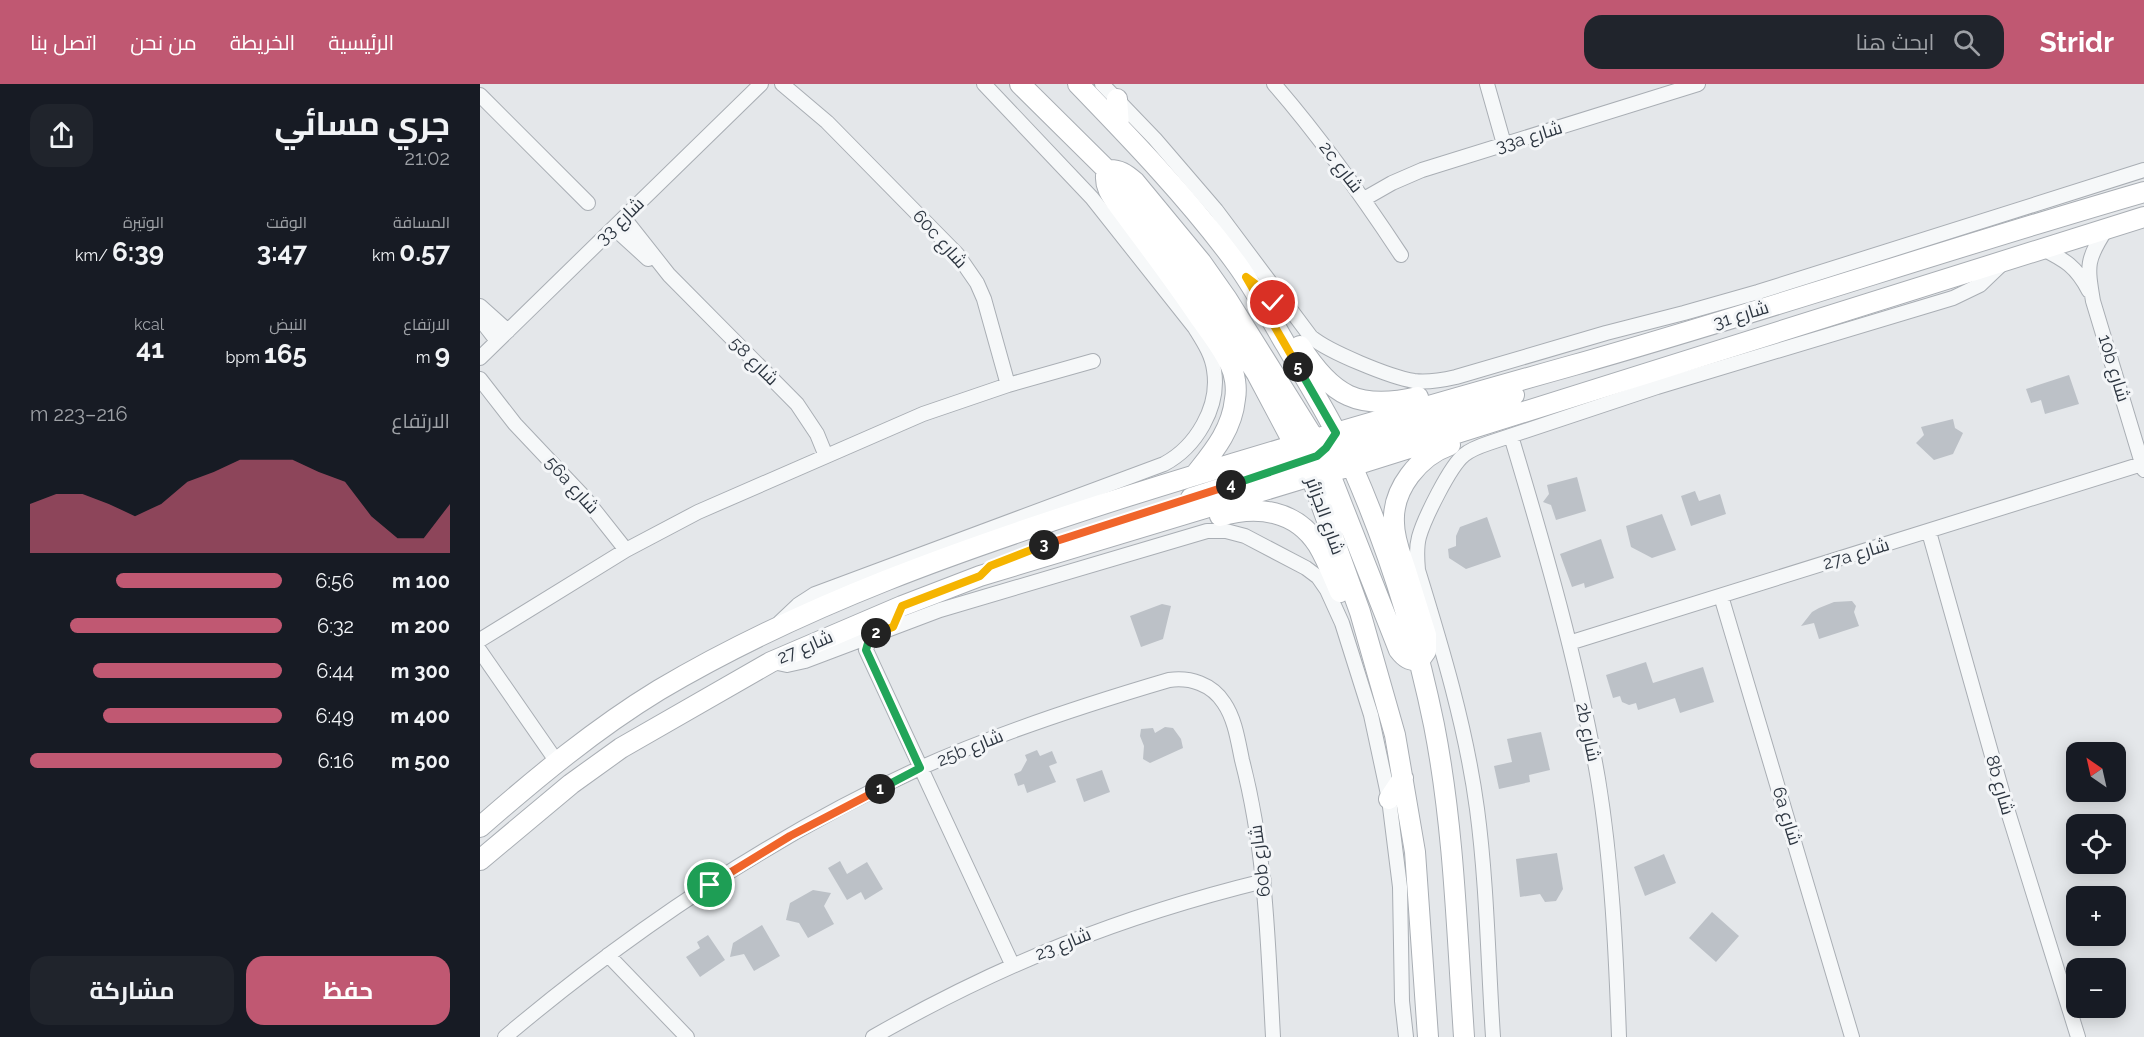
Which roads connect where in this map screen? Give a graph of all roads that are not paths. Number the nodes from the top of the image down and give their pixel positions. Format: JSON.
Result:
{"nodes":[{"id":1,"x":761,"y":84,"type":"edge"},
{"id":2,"x":782,"y":84,"type":"edge"},
{"id":3,"x":797,"y":84,"type":"edge"},
{"id":4,"x":984,"y":84,"type":"edge"},
{"id":5,"x":1020,"y":84,"type":"edge"},
{"id":6,"x":1078,"y":84,"type":"edge"},
{"id":7,"x":1102,"y":84,"type":"edge"},
{"id":8,"x":1274,"y":84,"type":"edge"},
{"id":9,"x":1487,"y":84,"type":"edge"},
{"id":10,"x":1698,"y":84,"type":"edge"},
{"id":11,"x":480,"y":95,"type":"edge"},
{"id":12,"x":1117,"y":99,"type":"junction"},
{"id":13,"x":826,"y":122,"type":"junction"},
{"id":14,"x":1119,"y":126,"type":"junction"},
{"id":15,"x":1504,"y":144,"type":"junction"},
{"id":16,"x":1107,"y":170,"type":"junction"},
{"id":17,"x":2144,"y":170,"type":"edge"},
{"id":18,"x":2144,"y":192,"type":"edge"},
{"id":19,"x":1364,"y":199,"type":"junction"},
{"id":20,"x":588,"y":203,"type":"dead end"},
{"id":21,"x":2143,"y":217,"type":"edge"},
{"id":22,"x":619,"y":223,"type":"junction"},
{"id":23,"x":2107,"y":228,"type":"junction"},
{"id":24,"x":2041,"y":248,"type":"junction"},
{"id":25,"x":1401,"y":255,"type":"dead end"},
{"id":26,"x":2005,"y":260,"type":"junction"},
{"id":27,"x":1246,"y":277,"type":"junction"},
{"id":28,"x":2093,"y":302,"type":"junction"},
{"id":29,"x":480,"y":306,"type":"edge"},
{"id":30,"x":480,"y":319,"type":"edge"},
{"id":31,"x":502,"y":336,"type":"junction"},
{"id":32,"x":1654,"y":342,"type":"junction"},
{"id":33,"x":480,"y":358,"type":"edge"},
{"id":34,"x":1092,"y":361,"type":"dead end"},
{"id":35,"x":480,"y":379,"type":"edge"},
{"id":36,"x":1632,"y":379,"type":"junction"},
{"id":37,"x":1008,"y":385,"type":"junction"},
{"id":38,"x":1657,"y":387,"type":"junction"},
{"id":39,"x":480,"y":395,"type":"edge"},
{"id":40,"x":1554,"y":402,"type":"junction"},
{"id":41,"x":515,"y":424,"type":"junction"},
{"id":42,"x":1511,"y":436,"type":"junction"},
{"id":43,"x":826,"y":456,"type":"junction"},
{"id":44,"x":1323,"y":456,"type":"junction"},
{"id":45,"x":2143,"y":467,"type":"edge"},
{"id":46,"x":1195,"y":475,"type":"junction"},
{"id":47,"x":985,"y":530,"type":"junction"},
{"id":48,"x":1929,"y":532,"type":"junction"},
{"id":49,"x":1008,"y":535,"type":"junction"},
{"id":50,"x":626,"y":550,"type":"junction"},
{"id":51,"x":980,"y":576,"type":"junction"},
{"id":52,"x":1721,"y":596,"type":"junction"},
{"id":53,"x":902,"y":606,"type":"junction"},
{"id":54,"x":893,"y":627,"type":"junction"},
{"id":55,"x":771,"y":630,"type":"junction"},
{"id":56,"x":870,"y":636,"type":"junction"},
{"id":57,"x":480,"y":640,"type":"edge"},
{"id":58,"x":1569,"y":643,"type":"junction"},
{"id":59,"x":480,"y":651,"type":"edge"},
{"id":60,"x":1419,"y":661,"type":"junction"},
{"id":61,"x":771,"y":662,"type":"junction"},
{"id":62,"x":1377,"y":670,"type":"junction"},
{"id":63,"x":1215,"y":692,"type":"joint"},
{"id":64,"x":557,"y":762,"type":"junction"},
{"id":65,"x":920,"y":768,"type":"junction"},
{"id":66,"x":1403,"y":778,"type":"junction"},
{"id":67,"x":1389,"y":799,"type":"junction"},
{"id":68,"x":480,"y":826,"type":"edge"},
{"id":69,"x":480,"y":860,"type":"edge"},
{"id":70,"x":1264,"y":881,"type":"junction"},
{"id":71,"x":608,"y":955,"type":"junction"},
{"id":72,"x":1012,"y":964,"type":"junction"},
{"id":73,"x":505,"y":1037,"type":"edge"},
{"id":74,"x":687,"y":1037,"type":"edge"},
{"id":75,"x":873,"y":1037,"type":"edge"},
{"id":76,"x":1273,"y":1037,"type":"edge"},
{"id":77,"x":1406,"y":1037,"type":"edge"},
{"id":78,"x":1428,"y":1037,"type":"edge"},
{"id":79,"x":1464,"y":1037,"type":"edge"},
{"id":80,"x":1493,"y":1037,"type":"edge"},
{"id":81,"x":1619,"y":1037,"type":"edge"},
{"id":82,"x":1852,"y":1037,"type":"edge"},
{"id":83,"x":2078,"y":1037,"type":"edge"}],
"edges":[{"from":1,"to":22,"type":"street","name":"شارع 33"},
{"from":2,"to":13,"type":"street","name":"60c شارع"},
{"from":3,"to":13,"type":"street","name":"60c شارع"},
{"from":4,"to":47,"type":"street"},
{"from":5,"to":16,"type":"main road","name":"شارع الجزائر"},
{"from":6,"to":14,"type":"main road","name":"شارع الجزائر"},
{"from":7,"to":12,"type":"street"},
{"from":8,"to":19,"type":"street","name":"2c شارع"},
{"from":9,"to":15,"type":"street"},
{"from":10,"to":15,"type":"street","name":"33a شارع"},
{"from":11,"to":20,"type":"street"},
{"from":12,"to":14,"type":"main road"},
{"from":12,"to":17,"type":"street"},
{"from":13,"to":37,"type":"street","name":"60c شارع"},
{"from":14,"to":27,"type":"main road","name":"شارع الجزائر"},
{"from":15,"to":19,"type":"street","name":"33a شارع"},
{"from":16,"to":44,"type":"main road","name":"شارع الجزائر"},
{"from":16,"to":46,"type":"main road"},
{"from":18,"to":32,"type":"main road","name":"شارع 31"},
{"from":19,"to":25,"type":"street","name":"2c شارع"},
{"from":21,"to":23,"type":"main road","name":"شارع 31"},
{"from":22,"to":31,"type":"street","name":"شارع 33"},
{"from":22,"to":43,"type":"street","name":"شارع 58"},
{"from":23,"to":24,"type":"main road","name":"شارع 31"},
{"from":23,"to":28,"type":"street","name":"10b شارع"},
{"from":24,"to":26,"type":"main road","name":"شارع 31"},
{"from":24,"to":28,"type":"street","name":"10b شارع"},
{"from":26,"to":36,"type":"main road","name":"شارع 31"},
{"from":26,"to":38,"type":"street"},
{"from":27,"to":32,"type":"main road"},
{"from":27,"to":44,"type":"main road","name":"شارع الجزائر"},
{"from":28,"to":45,"type":"street","name":"10b شارع"},
{"from":29,"to":31,"type":"street"},
{"from":30,"to":31,"type":"street"},
{"from":31,"to":33,"type":"street","name":"شارع 33"},
{"from":32,"to":44,"type":"main road","name":"شارع 31"},
{"from":34,"to":37,"type":"street"},
{"from":35,"to":41,"type":"street","name":"56a شارع"},
{"from":36,"to":38,"type":"main road"},
{"from":36,"to":40,"type":"main road","name":"شارع 31"},
{"from":37,"to":43,"type":"street"},
{"from":38,"to":42,"type":"street"},
{"from":39,"to":41,"type":"street","name":"56a شارع"},
{"from":40,"to":44,"type":"main road","name":"شارع 31"},
{"from":40,"to":60,"type":"main road"},
{"from":41,"to":50,"type":"street","name":"56a شارع"},
{"from":42,"to":58,"type":"street","name":"2b شارع"},
{"from":42,"to":80,"type":"street"},
{"from":43,"to":50,"type":"street"},
{"from":44,"to":46,"type":"main road","name":"شارع 27"},
{"from":44,"to":51,"type":"main road","name":"شارع 27"},
{"from":44,"to":60,"type":"main road","name":"شارع الجزائر"},
{"from":44,"to":62,"type":"main road","name":"شارع الجزائر"},
{"from":45,"to":48,"type":"street","name":"27a شارع"},
{"from":46,"to":49,"type":"main road","name":"شارع 27"},
{"from":47,"to":49,"type":"main road"},
{"from":47,"to":55,"type":"street"},
{"from":48,"to":52,"type":"street","name":"27a شارع"},
{"from":48,"to":83,"type":"street","name":"8b شارع"},
{"from":49,"to":55,"type":"main road","name":"شارع 27"},
{"from":50,"to":57,"type":"street"},
{"from":51,"to":53,"type":"main road","name":"شارع 27"},
{"from":51,"to":62,"type":"main road"},
{"from":52,"to":58,"type":"street","name":"27a شارع"},
{"from":52,"to":82,"type":"street","name":"6a شارع"},
{"from":53,"to":54,"type":"main road"},
{"from":53,"to":61,"type":"main road","name":"شارع 27"},
{"from":54,"to":56,"type":"street"},
{"from":54,"to":67,"type":"street"},
{"from":55,"to":64,"type":"main road","name":"شارع 27"},
{"from":56,"to":61,"type":"street"},
{"from":56,"to":65,"type":"street"},
{"from":58,"to":81,"type":"street","name":"2b شارع"},
{"from":59,"to":64,"type":"street"},
{"from":60,"to":79,"type":"main road","name":"شارع الجزائر"},
{"from":61,"to":69,"type":"main road","name":"شارع 27"},
{"from":62,"to":66,"type":"main road","name":"شارع الجزائر"},
{"from":63,"to":65,"type":"street","name":"25b شارع"},
{"from":63,"to":70,"type":"street","name":"60b شارع"},
{"from":64,"to":68,"type":"main road","name":"شارع 27"},
{"from":65,"to":71,"type":"street","name":"25b شارع"},
{"from":65,"to":72,"type":"street"},
{"from":66,"to":67,"type":"main road"},
{"from":66,"to":78,"type":"main road","name":"شارع الجزائر"},
{"from":67,"to":77,"type":"street"},
{"from":70,"to":72,"type":"street","name":"شارع 23"},
{"from":70,"to":76,"type":"street","name":"60b شارع"},
{"from":71,"to":73,"type":"street","name":"25b شارع"},
{"from":71,"to":74,"type":"street"},
{"from":72,"to":75,"type":"street","name":"شارع 23"}]}
